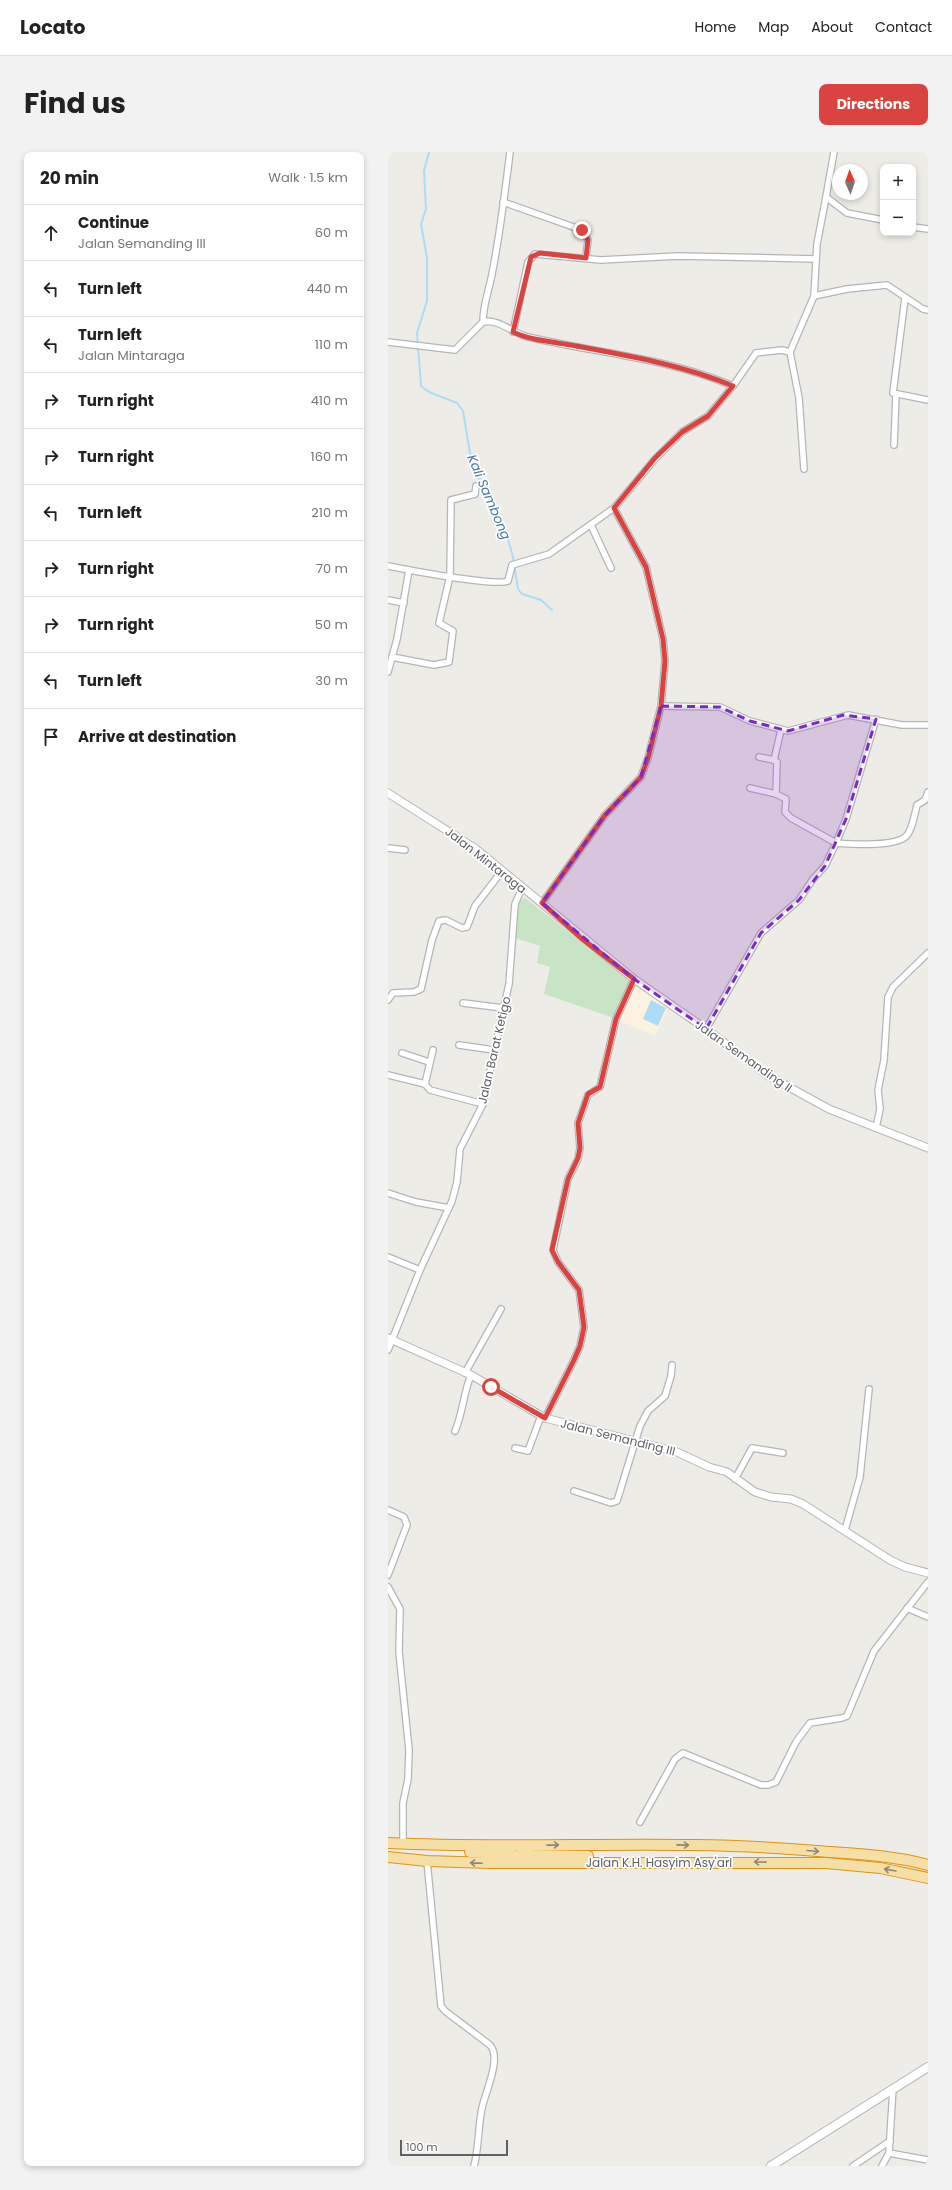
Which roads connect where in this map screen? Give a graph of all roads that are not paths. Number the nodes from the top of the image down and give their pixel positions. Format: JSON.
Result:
{"nodes":[{"id":1,"x":510,"y":152,"type":"edge"},
{"id":2,"x":834,"y":152,"type":"edge"},
{"id":3,"x":826,"y":196,"type":"junction"},
{"id":4,"x":503,"y":202,"type":"junction"},
{"id":5,"x":880,"y":219,"type":"edge"},
{"id":6,"x":916,"y":227,"type":"edge"},
{"id":7,"x":928,"y":229,"type":"edge"},
{"id":8,"x":586,"y":258,"type":"junction"},
{"id":9,"x":816,"y":260,"type":"junction"},
{"id":10,"x":814,"y":296,"type":"junction"},
{"id":11,"x":905,"y":298,"type":"junction"},
{"id":12,"x":928,"y":310,"type":"edge"},
{"id":13,"x":483,"y":322,"type":"junction"},
{"id":14,"x":513,"y":332,"type":"junction"},
{"id":15,"x":388,"y":342,"type":"edge"},
{"id":16,"x":790,"y":352,"type":"junction"},
{"id":17,"x":733,"y":386,"type":"junction"},
{"id":18,"x":896,"y":394,"type":"junction"},
{"id":19,"x":928,"y":400,"type":"edge"},
{"id":20,"x":894,"y":445,"type":"dead end"},
{"id":21,"x":804,"y":469,"type":"dead end"},
{"id":22,"x":476,"y":486,"type":"dead end"},
{"id":23,"x":614,"y":508,"type":"junction"},
{"id":24,"x":591,"y":525,"type":"junction"},
{"id":25,"x":388,"y":566,"type":"edge"},
{"id":26,"x":611,"y":568,"type":"dead end"},
{"id":27,"x":409,"y":570,"type":"junction"},
{"id":28,"x":450,"y":576,"type":"junction"},
{"id":29,"x":388,"y":600,"type":"edge"},
{"id":30,"x":404,"y":603,"type":"junction"},
{"id":31,"x":392,"y":657,"type":"junction"},
{"id":32,"x":388,"y":672,"type":"edge"},
{"id":33,"x":661,"y":706,"type":"junction"},
{"id":34,"x":876,"y":719,"type":"junction"},
{"id":35,"x":928,"y":725,"type":"edge"},
{"id":36,"x":781,"y":730,"type":"junction"},
{"id":37,"x":759,"y":757,"type":"dead end"},
{"id":38,"x":774,"y":760,"type":"junction"},
{"id":39,"x":750,"y":788,"type":"dead end"},
{"id":40,"x":928,"y":792,"type":"edge"},
{"id":41,"x":388,"y":793,"type":"edge"},
{"id":42,"x":776,"y":794,"type":"junction"},
{"id":43,"x":388,"y":798,"type":"edge"},
{"id":44,"x":836,"y":843,"type":"junction"},
{"id":45,"x":388,"y":848,"type":"edge"},
{"id":46,"x":405,"y":850,"type":"dead end"},
{"id":47,"x":502,"y":871,"type":"junction"},
{"id":48,"x":522,"y":888,"type":"junction"},
{"id":49,"x":542,"y":903,"type":"junction"},
{"id":50,"x":928,"y":953,"type":"edge"},
{"id":51,"x":634,"y":979,"type":"junction"},
{"id":52,"x":388,"y":1000,"type":"edge"},
{"id":53,"x":463,"y":1003,"type":"dead end"},
{"id":54,"x":503,"y":1008,"type":"junction"},
{"id":55,"x":706,"y":1029,"type":"junction"},
{"id":56,"x":459,"y":1045,"type":"dead end"},
{"id":57,"x":433,"y":1050,"type":"dead end"},
{"id":58,"x":494,"y":1050,"type":"junction"},
{"id":59,"x":402,"y":1053,"type":"dead end"},
{"id":60,"x":429,"y":1062,"type":"junction"},
{"id":61,"x":388,"y":1075,"type":"edge"},
{"id":62,"x":425,"y":1084,"type":"junction"},
{"id":63,"x":483,"y":1104,"type":"junction"},
{"id":64,"x":876,"y":1128,"type":"junction"},
{"id":65,"x":928,"y":1148,"type":"edge"},
{"id":66,"x":388,"y":1193,"type":"edge"},
{"id":67,"x":449,"y":1208,"type":"junction"},
{"id":68,"x":388,"y":1257,"type":"edge"},
{"id":69,"x":420,"y":1270,"type":"junction"},
{"id":70,"x":501,"y":1309,"type":"dead end"},
{"id":71,"x":390,"y":1339,"type":"edge"},
{"id":72,"x":388,"y":1350,"type":"edge"},
{"id":73,"x":672,"y":1365,"type":"dead end"},
{"id":74,"x":468,"y":1374,"type":"junction"},
{"id":75,"x":870,"y":1389,"type":"dead end"},
{"id":76,"x":543,"y":1417,"type":"junction"},
{"id":77,"x":455,"y":1431,"type":"dead end"},
{"id":78,"x":637,"y":1441,"type":"junction"},
{"id":79,"x":514,"y":1448,"type":"dead end"},
{"id":80,"x":783,"y":1453,"type":"dead end"},
{"id":81,"x":735,"y":1479,"type":"junction"},
{"id":82,"x":574,"y":1491,"type":"dead end"},
{"id":83,"x":388,"y":1510,"type":"edge"},
{"id":84,"x":845,"y":1530,"type":"junction"},
{"id":85,"x":928,"y":1573,"type":"edge"},
{"id":86,"x":388,"y":1575,"type":"edge"},
{"id":87,"x":928,"y":1582,"type":"edge"},
{"id":88,"x":388,"y":1587,"type":"edge"},
{"id":89,"x":907,"y":1608,"type":"junction"},
{"id":90,"x":928,"y":1617,"type":"edge"},
{"id":91,"x":640,"y":1822,"type":"dead end"},
{"id":92,"x":388,"y":1843,"type":"edge"},
{"id":93,"x":403,"y":1844,"type":"junction"},
{"id":94,"x":434,"y":1844,"type":"junction"},
{"id":95,"x":532,"y":1846,"type":"junction"},
{"id":96,"x":388,"y":1857,"type":"edge"},
{"id":97,"x":427,"y":1861,"type":"junction"},
{"id":98,"x":616,"y":1862,"type":"junction"},
{"id":99,"x":504,"y":1863,"type":"junction"},
{"id":100,"x":928,"y":1865,"type":"edge"},
{"id":101,"x":928,"y":1878,"type":"edge"},
{"id":102,"x":928,"y":2067,"type":"edge"},
{"id":103,"x":893,"y":2088,"type":"junction"},
{"id":104,"x":890,"y":2141,"type":"junction"},
{"id":105,"x":889,"y":2153,"type":"junction"},
{"id":106,"x":928,"y":2160,"type":"edge"},
{"id":107,"x":474,"y":2166,"type":"edge"},
{"id":108,"x":770,"y":2166,"type":"edge"},
{"id":109,"x":853,"y":2166,"type":"edge"},
{"id":110,"x":882,"y":2166,"type":"edge"}],
"edges":[{"from":1,"to":4,"type":"street"},
{"from":2,"to":3,"type":"street"},
{"from":3,"to":5,"type":"street"},
{"from":3,"to":9,"type":"street"},
{"from":4,"to":8,"type":"street"},
{"from":4,"to":13,"type":"street"},
{"from":6,"to":7,"type":"street"},
{"from":8,"to":9,"type":"street"},
{"from":8,"to":14,"type":"street"},
{"from":9,"to":10,"type":"street"},
{"from":10,"to":11,"type":"street"},
{"from":10,"to":16,"type":"street"},
{"from":11,"to":12,"type":"street"},
{"from":11,"to":18,"type":"street"},
{"from":13,"to":14,"type":"street"},
{"from":13,"to":15,"type":"street"},
{"from":14,"to":17,"type":"street"},
{"from":16,"to":17,"type":"street"},
{"from":16,"to":21,"type":"street"},
{"from":17,"to":23,"type":"street"},
{"from":18,"to":19,"type":"street"},
{"from":18,"to":20,"type":"street"},
{"from":22,"to":28,"type":"street"},
{"from":23,"to":24,"type":"street"},
{"from":23,"to":33,"type":"street"},
{"from":24,"to":26,"type":"street"},
{"from":24,"to":28,"type":"street"},
{"from":25,"to":27,"type":"street"},
{"from":27,"to":28,"type":"street"},
{"from":27,"to":30,"type":"street"},
{"from":28,"to":31,"type":"street"},
{"from":29,"to":30,"type":"street"},
{"from":30,"to":31,"type":"street"},
{"from":31,"to":32,"type":"street"},
{"from":33,"to":36,"type":"street"},
{"from":33,"to":49,"type":"street"},
{"from":34,"to":35,"type":"street"},
{"from":34,"to":36,"type":"street"},
{"from":34,"to":44,"type":"street"},
{"from":36,"to":38,"type":"street"},
{"from":37,"to":38,"type":"street"},
{"from":38,"to":42,"type":"street"},
{"from":39,"to":42,"type":"street"},
{"from":40,"to":44,"type":"street"},
{"from":41,"to":43,"type":"street"},
{"from":41,"to":47,"type":"street","name":"Jalan Mintaraga"},
{"from":42,"to":44,"type":"street"},
{"from":44,"to":55,"type":"street"},
{"from":45,"to":46,"type":"street"},
{"from":47,"to":48,"type":"street","name":"Jalan Mintaraga"},
{"from":47,"to":52,"type":"street"},
{"from":48,"to":49,"type":"street","name":"Jalan Mintaraga"},
{"from":48,"to":54,"type":"street","name":"Jalan Barat Ketigo"},
{"from":49,"to":51,"type":"street","name":"Jalan Mintaraga"},
{"from":50,"to":64,"type":"street"},
{"from":51,"to":55,"type":"street","name":"Jalan Semanding II"},
{"from":51,"to":76,"type":"street"},
{"from":53,"to":54,"type":"street"},
{"from":54,"to":58,"type":"street","name":"Jalan Barat Ketigo"},
{"from":55,"to":64,"type":"street","name":"Jalan Semanding II"},
{"from":56,"to":58,"type":"street"},
{"from":57,"to":60,"type":"street"},
{"from":58,"to":63,"type":"street","name":"Jalan Barat Ketigo"},
{"from":59,"to":60,"type":"street"},
{"from":60,"to":62,"type":"street"},
{"from":61,"to":62,"type":"street"},
{"from":62,"to":63,"type":"street"},
{"from":63,"to":67,"type":"street","name":"Jalan Barat Ketigo"},
{"from":64,"to":65,"type":"street","name":"Jalan Semanding II"},
{"from":66,"to":67,"type":"street"},
{"from":67,"to":69,"type":"street","name":"Jalan Barat Ketigo"},
{"from":68,"to":69,"type":"street"},
{"from":69,"to":71,"type":"street","name":"Jalan Barat Ketigo"},
{"from":70,"to":74,"type":"street"},
{"from":71,"to":72,"type":"street","name":"Jalan Barat Ketigo"},
{"from":71,"to":74,"type":"street","name":"Jalan Semanding III"},
{"from":73,"to":78,"type":"street"},
{"from":74,"to":76,"type":"street","name":"Jalan Semanding III"},
{"from":74,"to":77,"type":"street"},
{"from":75,"to":84,"type":"street"},
{"from":76,"to":78,"type":"street","name":"Jalan Semanding III"},
{"from":76,"to":79,"type":"street"},
{"from":78,"to":81,"type":"street","name":"Jalan Semanding III"},
{"from":78,"to":82,"type":"street"},
{"from":80,"to":81,"type":"street"},
{"from":81,"to":84,"type":"street","name":"Jalan Semanding III"},
{"from":83,"to":86,"type":"street"},
{"from":84,"to":85,"type":"street","name":"Jalan Semanding III"},
{"from":87,"to":89,"type":"street"},
{"from":88,"to":93,"type":"street"},
{"from":89,"to":90,"type":"street"},
{"from":89,"to":91,"type":"street"},
{"from":92,"to":93,"type":"highway","name":"Jalan K.H. Hasyim Asy'ari"},
{"from":93,"to":94,"type":"highway","name":"Jalan K.H. Hasyim Asy'ari"},
{"from":94,"to":95,"type":"highway","name":"Jalan K.H. Hasyim Asy'ari"},
{"from":94,"to":99,"type":"highway"},
{"from":95,"to":98,"type":"highway"},
{"from":95,"to":100,"type":"highway","name":"Jalan K.H. Hasyim Asy'ari","one_way":true},
{"from":96,"to":97,"type":"highway","name":"Jalan K.H. Hasyim Asy'ari"},
{"from":99,"to":97,"type":"highway","name":"Jalan K.H. Hasyim Asy'ari","one_way":true},
{"from":97,"to":107,"type":"street"},
{"from":98,"to":99,"type":"highway","name":"Jalan K.H. Hasyim Asy'ari"},
{"from":101,"to":98,"type":"highway","name":"Jalan K.H. Hasyim Asy'ari","one_way":true},
{"from":102,"to":103,"type":"main road"},
{"from":103,"to":104,"type":"street"},
{"from":103,"to":108,"type":"main road"},
{"from":104,"to":105,"type":"street"},
{"from":104,"to":109,"type":"street"},
{"from":105,"to":106,"type":"street"},
{"from":105,"to":110,"type":"street"}]}
